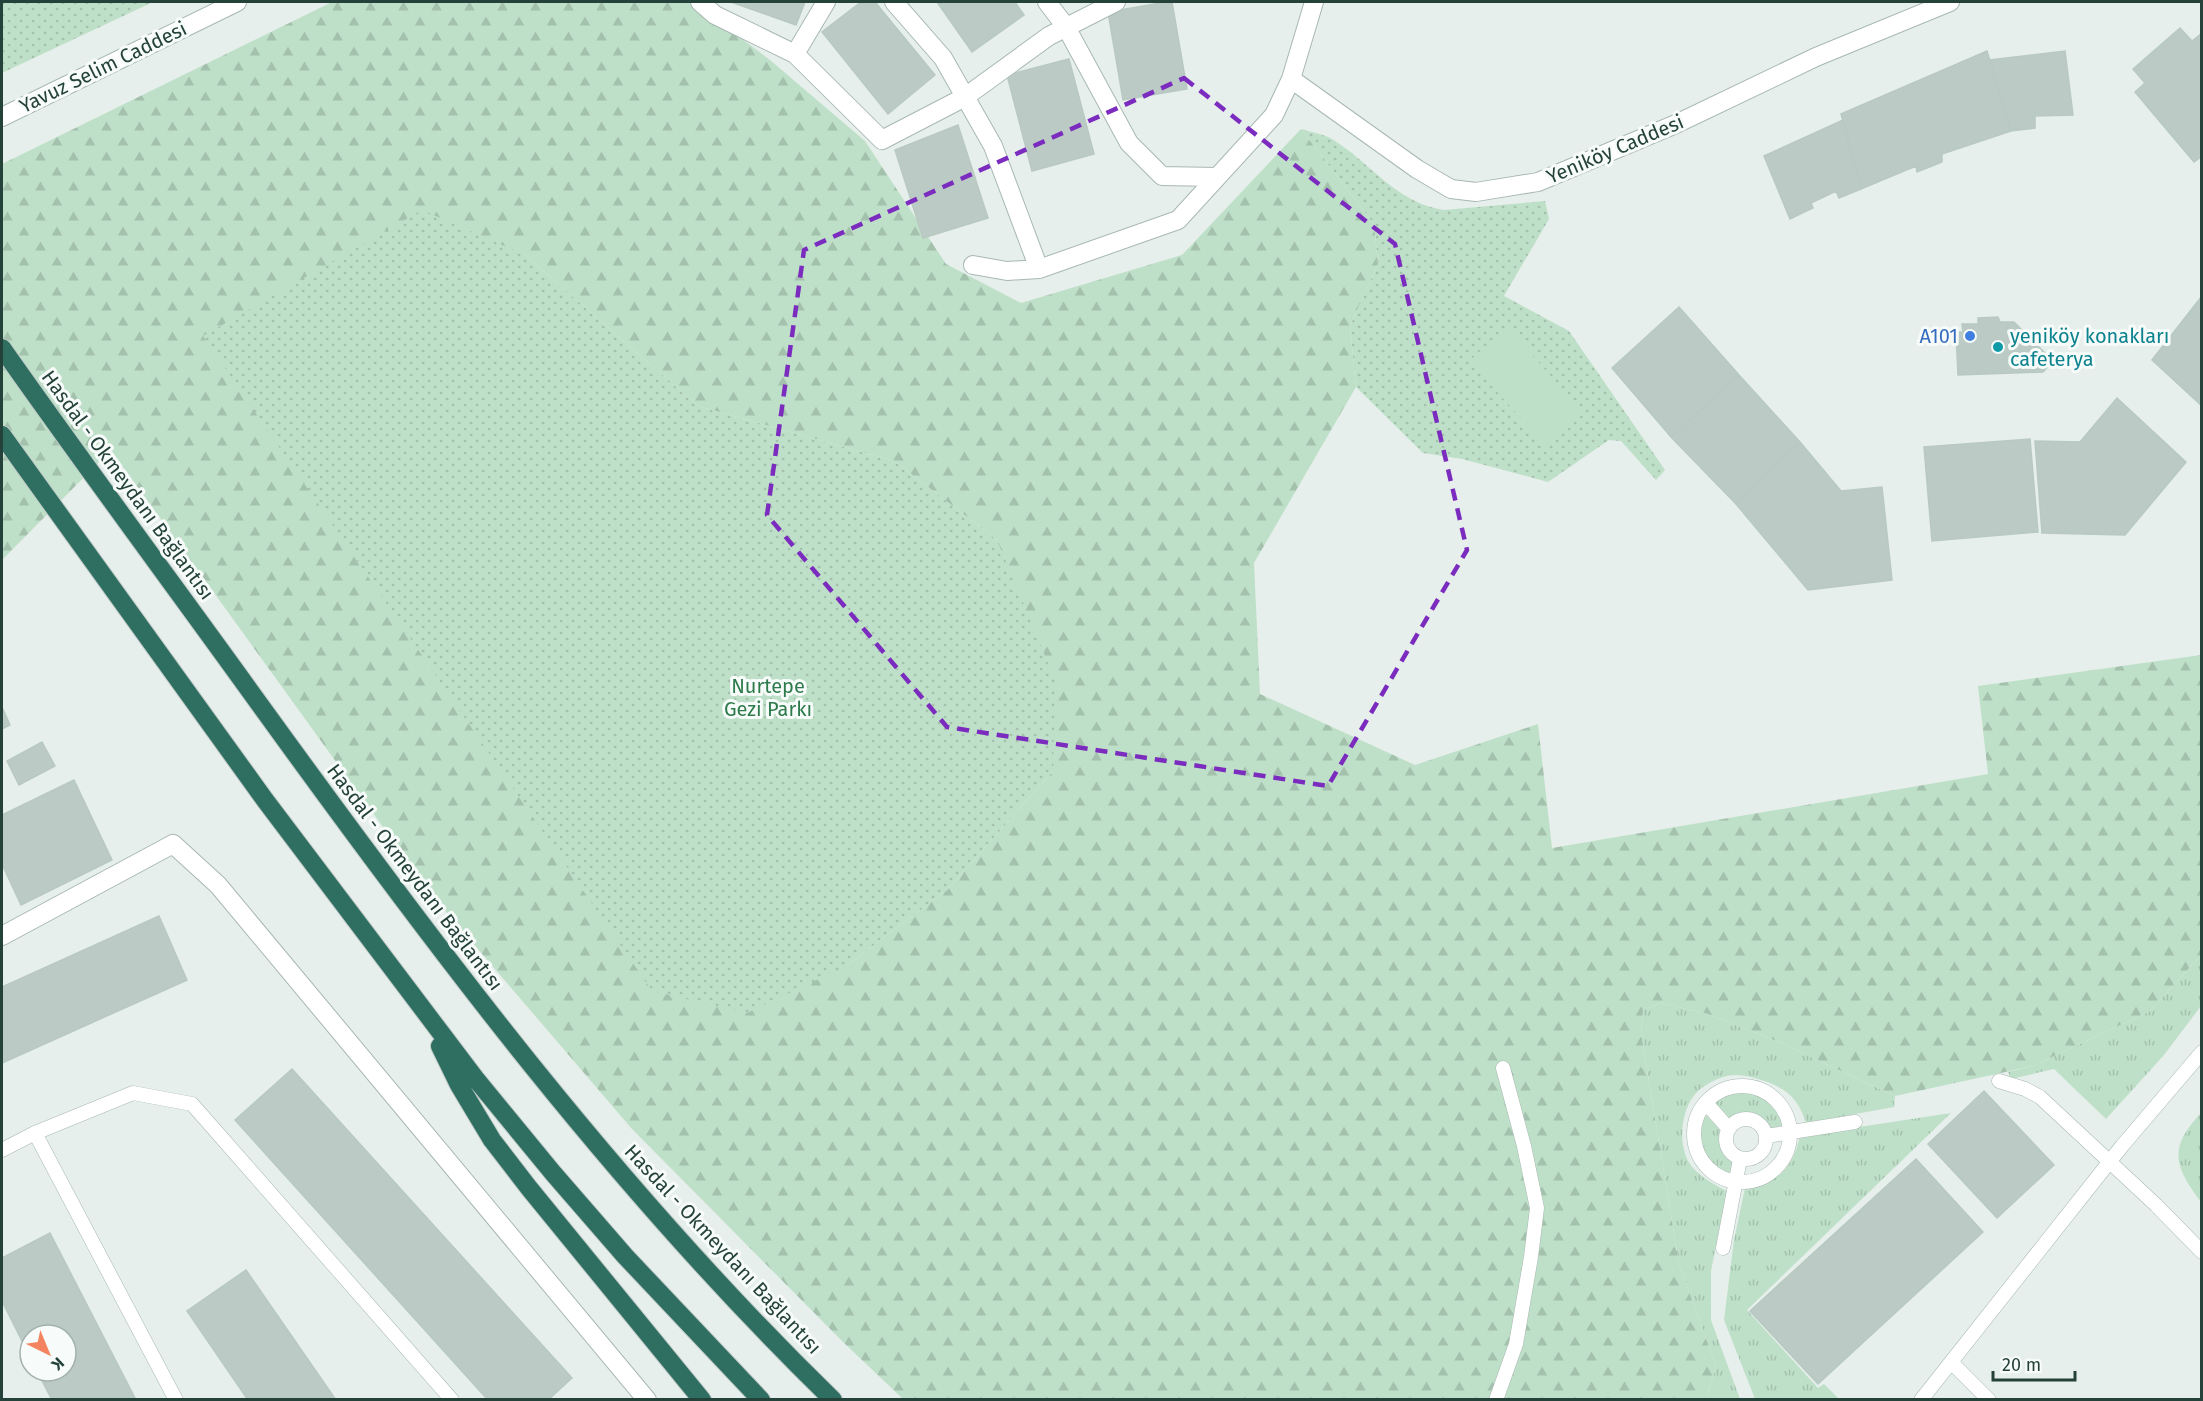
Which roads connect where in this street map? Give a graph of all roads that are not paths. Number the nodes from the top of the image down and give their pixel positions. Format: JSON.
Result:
{"nodes":[{"id":1,"x":237,"y":2,"type":"edge"},
{"id":2,"x":700,"y":2,"type":"edge"},
{"id":3,"x":826,"y":2,"type":"edge"},
{"id":4,"x":894,"y":2,"type":"edge"},
{"id":5,"x":1047,"y":2,"type":"edge"},
{"id":6,"x":1116,"y":2,"type":"edge"},
{"id":7,"x":1314,"y":2,"type":"edge"},
{"id":8,"x":1950,"y":2,"type":"edge"},
{"id":9,"x":1066,"y":27,"type":"junction"},
{"id":10,"x":795,"y":54,"type":"junction"},
{"id":11,"x":1291,"y":79,"type":"junction"},
{"id":12,"x":965,"y":97,"type":"junction"},
{"id":13,"x":2,"y":117,"type":"edge"},
{"id":14,"x":1217,"y":177,"type":"junction"},
{"id":15,"x":973,"y":265,"type":"dead end"},
{"id":16,"x":1039,"y":269,"type":"junction"},
{"id":17,"x":2,"y":348,"type":"edge"},
{"id":18,"x":2,"y":435,"type":"edge"},
{"id":19,"x":2,"y":936,"type":"edge"},
{"id":20,"x":426,"y":1015,"type":"junction"},
{"id":21,"x":2202,"y":1052,"type":"edge"},
{"id":22,"x":1503,"y":1068,"type":"dead end"},
{"id":23,"x":1999,"y":1081,"type":"dead end"},
{"id":24,"x":1706,"y":1103,"type":"junction"},
{"id":25,"x":1855,"y":1122,"type":"dead end"},
{"id":26,"x":1729,"y":1129,"type":"junction"},
{"id":27,"x":35,"y":1133,"type":"junction"},
{"id":28,"x":1790,"y":1133,"type":"junction"},
{"id":29,"x":1766,"y":1136,"type":"junction"},
{"id":30,"x":2,"y":1150,"type":"edge"},
{"id":31,"x":1740,"y":1159,"type":"junction"},
{"id":32,"x":2109,"y":1163,"type":"junction"},
{"id":33,"x":1737,"y":1182,"type":"junction"},
{"id":34,"x":1723,"y":1248,"type":"dead end"},
{"id":35,"x":2202,"y":1252,"type":"edge"},
{"id":36,"x":1952,"y":1363,"type":"junction"},
{"id":37,"x":176,"y":1400,"type":"edge"},
{"id":38,"x":452,"y":1400,"type":"edge"},
{"id":39,"x":647,"y":1400,"type":"edge"},
{"id":40,"x":702,"y":1400,"type":"edge"},
{"id":41,"x":761,"y":1400,"type":"edge"},
{"id":42,"x":833,"y":1400,"type":"edge"},
{"id":43,"x":1496,"y":1400,"type":"edge"},
{"id":44,"x":1921,"y":1400,"type":"edge"},
{"id":45,"x":1989,"y":1400,"type":"edge"}],
"edges":[{"from":1,"to":13,"type":"street","name":"Yavuz Selim Caddesi"},
{"from":2,"to":10,"type":"street"},
{"from":3,"to":10,"type":"street"},
{"from":4,"to":12,"type":"street"},
{"from":5,"to":9,"type":"street"},
{"from":6,"to":9,"type":"street"},
{"from":7,"to":11,"type":"street"},
{"from":8,"to":11,"type":"street","name":"Yeniköy Caddesi"},
{"from":9,"to":12,"type":"street"},
{"from":9,"to":14,"type":"street"},
{"from":10,"to":12,"type":"street"},
{"from":11,"to":14,"type":"street"},
{"from":12,"to":16,"type":"street"},
{"from":14,"to":16,"type":"street"},
{"from":15,"to":16,"type":"street"},
{"from":17,"to":42,"type":"highway","name":"Hasdal - Okmeydanı Bağlantısı"},
{"from":18,"to":20,"type":"highway"},
{"from":19,"to":39,"type":"street"},
{"from":20,"to":40,"type":"highway"},
{"from":20,"to":41,"type":"highway"},
{"from":21,"to":32,"type":"lane"},
{"from":22,"to":43,"type":"lane"},
{"from":23,"to":32,"type":"lane"},
{"from":24,"to":26,"type":"lane"},
{"from":24,"to":28,"type":"lane"},
{"from":24,"to":33,"type":"lane"},
{"from":25,"to":28,"type":"lane"},
{"from":26,"to":29,"type":"lane"},
{"from":26,"to":31,"type":"lane"},
{"from":27,"to":30,"type":"lane"},
{"from":27,"to":37,"type":"lane"},
{"from":27,"to":38,"type":"lane"},
{"from":28,"to":29,"type":"lane"},
{"from":28,"to":33,"type":"lane"},
{"from":29,"to":31,"type":"lane"},
{"from":31,"to":33,"type":"lane"},
{"from":32,"to":35,"type":"lane"},
{"from":32,"to":36,"type":"lane"},
{"from":33,"to":34,"type":"lane"},
{"from":36,"to":44,"type":"lane"},
{"from":36,"to":45,"type":"lane"}]}
